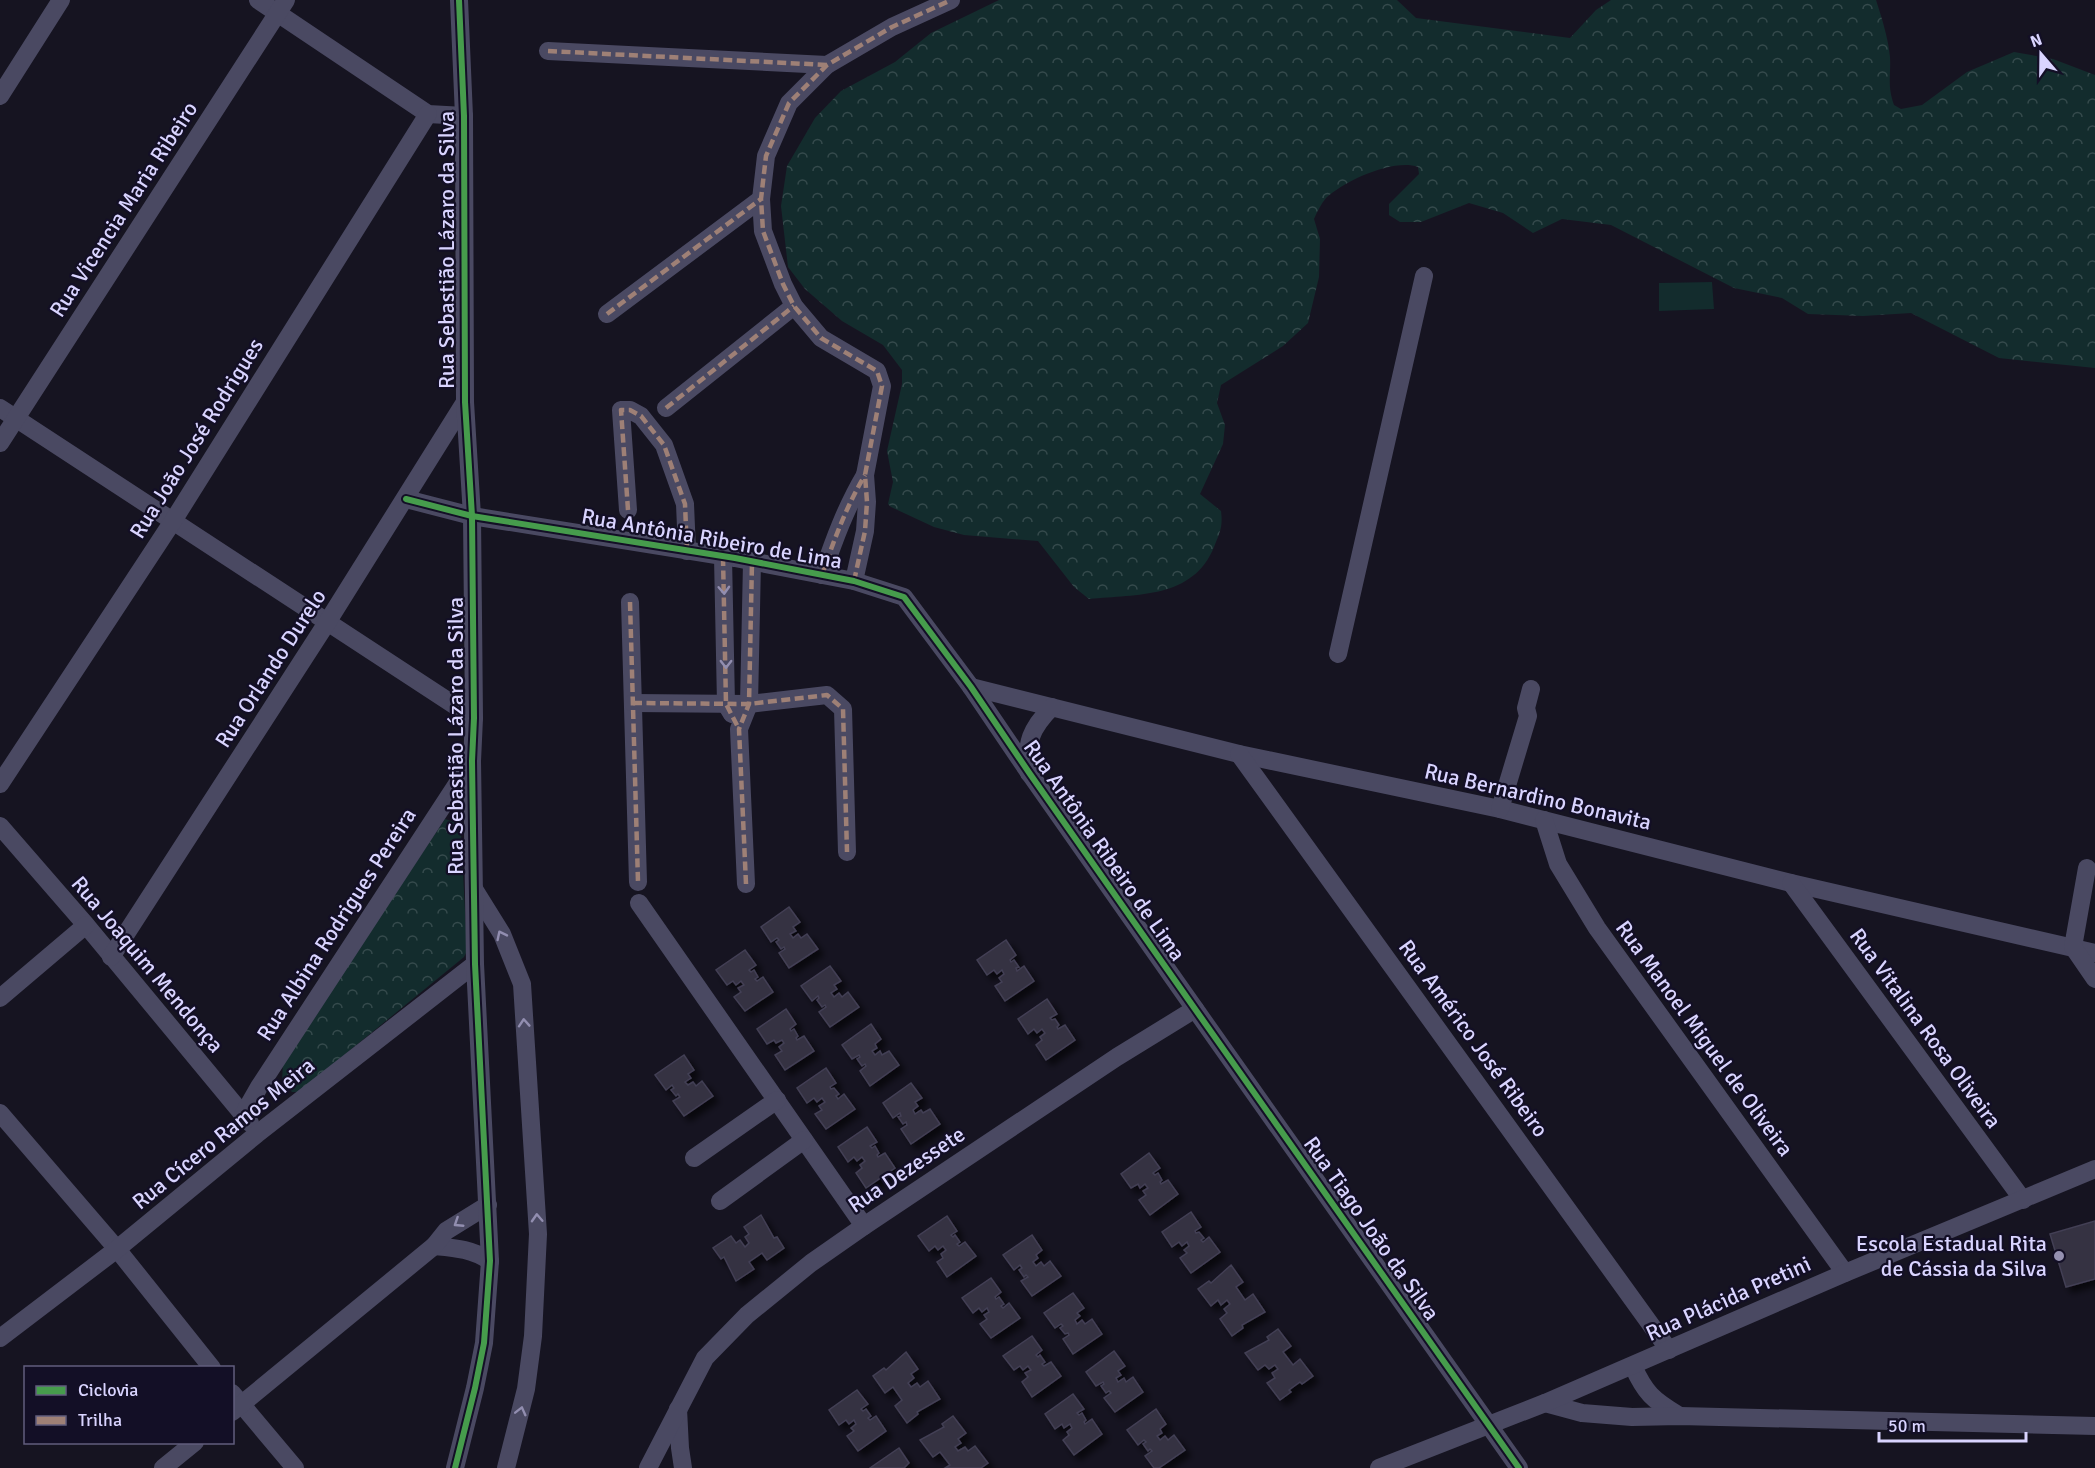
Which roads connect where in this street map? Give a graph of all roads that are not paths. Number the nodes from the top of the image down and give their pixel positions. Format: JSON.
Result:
{"nodes":[{"id":1,"x":61,"y":0,"type":"edge"},
{"id":2,"x":258,"y":0,"type":"edge"},
{"id":3,"x":459,"y":0,"type":"edge"},
{"id":4,"x":951,"y":0,"type":"edge"},
{"id":5,"x":282,"y":6,"type":"edge"},
{"id":6,"x":548,"y":51,"type":"dead end"},
{"id":7,"x":827,"y":65,"type":"junction"},
{"id":8,"x":0,"y":96,"type":"edge"},
{"id":9,"x":428,"y":114,"type":"junction"},
{"id":10,"x":464,"y":117,"type":"junction"},
{"id":11,"x":760,"y":199,"type":"junction"},
{"id":12,"x":1424,"y":276,"type":"dead end"},
{"id":13,"x":794,"y":306,"type":"junction"},
{"id":14,"x":607,"y":314,"type":"dead end"},
{"id":15,"x":465,"y":402,"type":"junction"},
{"id":16,"x":0,"y":408,"type":"edge"},
{"id":17,"x":666,"y":408,"type":"dead end"},
{"id":18,"x":16,"y":419,"type":"junction"},
{"id":19,"x":0,"y":443,"type":"edge"},
{"id":20,"x":865,"y":475,"type":"junction"},
{"id":21,"x":406,"y":499,"type":"junction"},
{"id":22,"x":628,"y":510,"type":"dead end"},
{"id":23,"x":472,"y":516,"type":"junction"},
{"id":24,"x":173,"y":521,"type":"junction"},
{"id":25,"x":687,"y":551,"type":"junction"},
{"id":26,"x":723,"y":557,"type":"junction"},
{"id":27,"x":752,"y":562,"type":"junction"},
{"id":28,"x":822,"y":575,"type":"junction"},
{"id":29,"x":854,"y":581,"type":"junction"},
{"id":30,"x":630,"y":602,"type":"dead end"},
{"id":31,"x":328,"y":621,"type":"junction"},
{"id":32,"x":1338,"y":654,"type":"dead end"},
{"id":33,"x":971,"y":687,"type":"junction"},
{"id":34,"x":1536,"y":690,"type":"dead end"},
{"id":35,"x":633,"y":703,"type":"junction"},
{"id":36,"x":726,"y":704,"type":"junction"},
{"id":37,"x":749,"y":704,"type":"junction"},
{"id":38,"x":1052,"y":707,"type":"junction"},
{"id":39,"x":474,"y":718,"type":"junction"},
{"id":40,"x":739,"y":729,"type":"junction"},
{"id":41,"x":1239,"y":754,"type":"junction"},
{"id":42,"x":471,"y":761,"type":"junction"},
{"id":43,"x":1030,"y":774,"type":"junction"},
{"id":44,"x":0,"y":784,"type":"edge"},
{"id":45,"x":1500,"y":809,"type":"junction"},
{"id":46,"x":1544,"y":820,"type":"junction"},
{"id":47,"x":0,"y":826,"type":"edge"},
{"id":48,"x":847,"y":852,"type":"dead end"},
{"id":49,"x":2086,"y":868,"type":"dead end"},
{"id":50,"x":638,"y":882,"type":"dead end"},
{"id":51,"x":1791,"y":883,"type":"junction"},
{"id":52,"x":746,"y":884,"type":"dead end"},
{"id":53,"x":474,"y":889,"type":"junction"},
{"id":54,"x":639,"y":903,"type":"dead end"},
{"id":55,"x":86,"y":925,"type":"junction"},
{"id":56,"x":2073,"y":947,"type":"junction"},
{"id":57,"x":2095,"y":953,"type":"edge"},
{"id":58,"x":111,"y":957,"type":"junction"},
{"id":59,"x":475,"y":964,"type":"junction"},
{"id":60,"x":2095,"y":979,"type":"edge"},
{"id":61,"x":0,"y":998,"type":"edge"},
{"id":62,"x":1195,"y":1010,"type":"junction"},
{"id":63,"x":777,"y":1100,"type":"junction"},
{"id":64,"x":0,"y":1113,"type":"edge"},
{"id":65,"x":243,"y":1115,"type":"junction"},
{"id":66,"x":257,"y":1134,"type":"junction"},
{"id":67,"x":804,"y":1140,"type":"junction"},
{"id":68,"x":694,"y":1158,"type":"dead end"},
{"id":69,"x":2095,"y":1169,"type":"edge"},
{"id":70,"x":2023,"y":1200,"type":"junction"},
{"id":71,"x":720,"y":1201,"type":"dead end"},
{"id":72,"x":488,"y":1205,"type":"junction"},
{"id":73,"x":864,"y":1226,"type":"junction"},
{"id":74,"x":434,"y":1246,"type":"junction"},
{"id":75,"x":117,"y":1249,"type":"junction"},
{"id":76,"x":490,"y":1261,"type":"junction"},
{"id":77,"x":1845,"y":1273,"type":"junction"},
{"id":78,"x":0,"y":1338,"type":"edge"},
{"id":79,"x":1669,"y":1350,"type":"junction"},
{"id":80,"x":210,"y":1366,"type":"edge"},
{"id":81,"x":1633,"y":1366,"type":"junction"},
{"id":82,"x":1545,"y":1403,"type":"junction"},
{"id":83,"x":236,"y":1404,"type":"edge"},
{"id":84,"x":678,"y":1407,"type":"junction"},
{"id":85,"x":1680,"y":1416,"type":"junction"},
{"id":86,"x":1489,"y":1425,"type":"junction"},
{"id":87,"x":2095,"y":1426,"type":"edge"},
{"id":88,"x":194,"y":1444,"type":"edge"},
{"id":89,"x":163,"y":1468,"type":"edge"},
{"id":90,"x":295,"y":1468,"type":"edge"},
{"id":91,"x":455,"y":1468,"type":"edge"},
{"id":92,"x":506,"y":1468,"type":"edge"},
{"id":93,"x":648,"y":1468,"type":"edge"},
{"id":94,"x":683,"y":1468,"type":"edge"},
{"id":95,"x":1379,"y":1468,"type":"edge"},
{"id":96,"x":1519,"y":1468,"type":"edge"}],
"edges":[{"from":1,"to":8,"type":"street"},
{"from":2,"to":5,"type":"street"},
{"from":3,"to":10,"type":"street","name":"Rua Sebastião Lázaro da Silva"},
{"from":4,"to":7,"type":"street"},
{"from":5,"to":9,"type":"street"},
{"from":5,"to":18,"type":"street","name":"Rua Vicencia Maria Ribeiro"},
{"from":6,"to":7,"type":"street"},
{"from":7,"to":11,"type":"street"},
{"from":9,"to":10,"type":"street"},
{"from":9,"to":24,"type":"street","name":"Rua João José Rodrigues"},
{"from":10,"to":15,"type":"street","name":"Rua Sebastião Lázaro da Silva"},
{"from":11,"to":13,"type":"street"},
{"from":11,"to":14,"type":"street"},
{"from":12,"to":32,"type":"street"},
{"from":13,"to":17,"type":"street"},
{"from":13,"to":20,"type":"street"},
{"from":15,"to":21,"type":"street","name":"Rua Orlando Durelo"},
{"from":15,"to":23,"type":"street","name":"Rua Sebastião Lázaro da Silva"},
{"from":16,"to":18,"type":"street"},
{"from":18,"to":19,"type":"street","name":"Rua Vicencia Maria Ribeiro"},
{"from":18,"to":24,"type":"street"},
{"from":20,"to":28,"type":"street"},
{"from":20,"to":29,"type":"street"},
{"from":21,"to":23,"type":"street","name":"Rua Antônia Ribeiro de Lima"},
{"from":21,"to":31,"type":"street","name":"Rua Orlando Durelo"},
{"from":22,"to":25,"type":"street"},
{"from":23,"to":25,"type":"street","name":"Rua Antônia Ribeiro de Lima"},
{"from":23,"to":39,"type":"street","name":"Rua Sebastião Lázaro da Silva"},
{"from":24,"to":31,"type":"street"},
{"from":24,"to":44,"type":"street","name":"Rua João José Rodrigues"},
{"from":25,"to":26,"type":"street","name":"Rua Antônia Ribeiro de Lima"},
{"from":26,"to":27,"type":"street","name":"Rua Antônia Ribeiro de Lima"},
{"from":26,"to":36,"type":"street","one_way":true},
{"from":27,"to":28,"type":"street","name":"Rua Antônia Ribeiro de Lima"},
{"from":27,"to":37,"type":"street"},
{"from":28,"to":29,"type":"street","name":"Rua Antônia Ribeiro de Lima"},
{"from":29,"to":33,"type":"street","name":"Rua Antônia Ribeiro de Lima"},
{"from":30,"to":35,"type":"street"},
{"from":31,"to":39,"type":"street"},
{"from":31,"to":58,"type":"street","name":"Rua Orlando Durelo"},
{"from":33,"to":38,"type":"street","name":"Rua Bernardino Bonavita"},
{"from":33,"to":43,"type":"street","name":"Rua Antônia Ribeiro de Lima"},
{"from":34,"to":45,"type":"street"},
{"from":35,"to":36,"type":"street"},
{"from":35,"to":50,"type":"street"},
{"from":36,"to":37,"type":"street"},
{"from":36,"to":40,"type":"street"},
{"from":37,"to":40,"type":"street"},
{"from":37,"to":48,"type":"street"},
{"from":38,"to":41,"type":"street","name":"Rua Bernardino Bonavita"},
{"from":38,"to":43,"type":"street"},
{"from":39,"to":42,"type":"street","name":"Rua Sebastião Lázaro da Silva"},
{"from":40,"to":52,"type":"street"},
{"from":41,"to":45,"type":"street","name":"Rua Bernardino Bonavita"},
{"from":41,"to":79,"type":"street","name":"Rua Américo José Ribeiro"},
{"from":42,"to":53,"type":"street","name":"Rua Sebastião Lázaro da Silva"},
{"from":42,"to":65,"type":"street","name":"Rua Albina Rodrigues Pereira"},
{"from":43,"to":62,"type":"street","name":"Rua Antônia Ribeiro de Lima"},
{"from":45,"to":46,"type":"street","name":"Rua Bernardino Bonavita"},
{"from":46,"to":51,"type":"street","name":"Rua Bernardino Bonavita"},
{"from":46,"to":77,"type":"street","name":"Rua Manoel Miguel de Oliveira"},
{"from":47,"to":55,"type":"street","name":"Rua Joaquim Mendonça"},
{"from":49,"to":56,"type":"street"},
{"from":51,"to":56,"type":"street","name":"Rua Bernardino Bonavita"},
{"from":51,"to":70,"type":"street","name":"Rua Vitalina Rosa Oliveira"},
{"from":53,"to":59,"type":"street","name":"Rua Sebastião Lázaro da Silva"},
{"from":92,"to":53,"type":"street","name":"Rua Sebastião Lázaro da Silva","one_way":true},
{"from":54,"to":63,"type":"street"},
{"from":55,"to":58,"type":"street","name":"Rua Joaquim Mendonça"},
{"from":55,"to":61,"type":"street"},
{"from":56,"to":57,"type":"street","name":"Rua Bernardino Bonavita"},
{"from":56,"to":60,"type":"street"},
{"from":58,"to":65,"type":"street","name":"Rua Joaquim Mendonça"},
{"from":59,"to":66,"type":"street","name":"Rua Cícero Ramos Meira"},
{"from":59,"to":72,"type":"street","name":"Rua Sebastião Lázaro da Silva"},
{"from":62,"to":73,"type":"street","name":"Rua Dezessete"},
{"from":62,"to":86,"type":"street","name":"Rua Tiago João da Silva"},
{"from":63,"to":67,"type":"street"},
{"from":63,"to":68,"type":"street"},
{"from":64,"to":75,"type":"street"},
{"from":65,"to":66,"type":"street","name":"Rua Joaquim Mendonça"},
{"from":66,"to":75,"type":"street","name":"Rua Cícero Ramos Meira"},
{"from":67,"to":71,"type":"street"},
{"from":67,"to":73,"type":"street"},
{"from":69,"to":70,"type":"street","name":"Rua Plácida Pretini"},
{"from":70,"to":77,"type":"street","name":"Rua Plácida Pretini"},
{"from":72,"to":74,"type":"street","one_way":true},
{"from":72,"to":76,"type":"street","name":"Rua Sebastião Lázaro da Silva"},
{"from":73,"to":84,"type":"street","name":"Rua Dezessete"},
{"from":74,"to":76,"type":"street"},
{"from":74,"to":83,"type":"street"},
{"from":75,"to":78,"type":"street","name":"Rua Cícero Ramos Meira"},
{"from":75,"to":80,"type":"street"},
{"from":76,"to":91,"type":"street","name":"Rua Sebastião Lázaro da Silva"},
{"from":77,"to":79,"type":"street","name":"Rua Plácida Pretini"},
{"from":79,"to":81,"type":"street","name":"Rua Plácida Pretini"},
{"from":81,"to":82,"type":"street","name":"Rua Plácida Pretini"},
{"from":81,"to":85,"type":"street"},
{"from":82,"to":85,"type":"street"},
{"from":82,"to":86,"type":"street","name":"Rua Plácida Pretini"},
{"from":83,"to":90,"type":"street"},
{"from":84,"to":93,"type":"street","name":"Rua Dezessete"},
{"from":84,"to":94,"type":"street"},
{"from":85,"to":87,"type":"street"},
{"from":86,"to":95,"type":"street","name":"Rua Plácida Pretini"},
{"from":86,"to":96,"type":"street","name":"Rua Tiago João da Silva"},
{"from":88,"to":89,"type":"street"}]}
